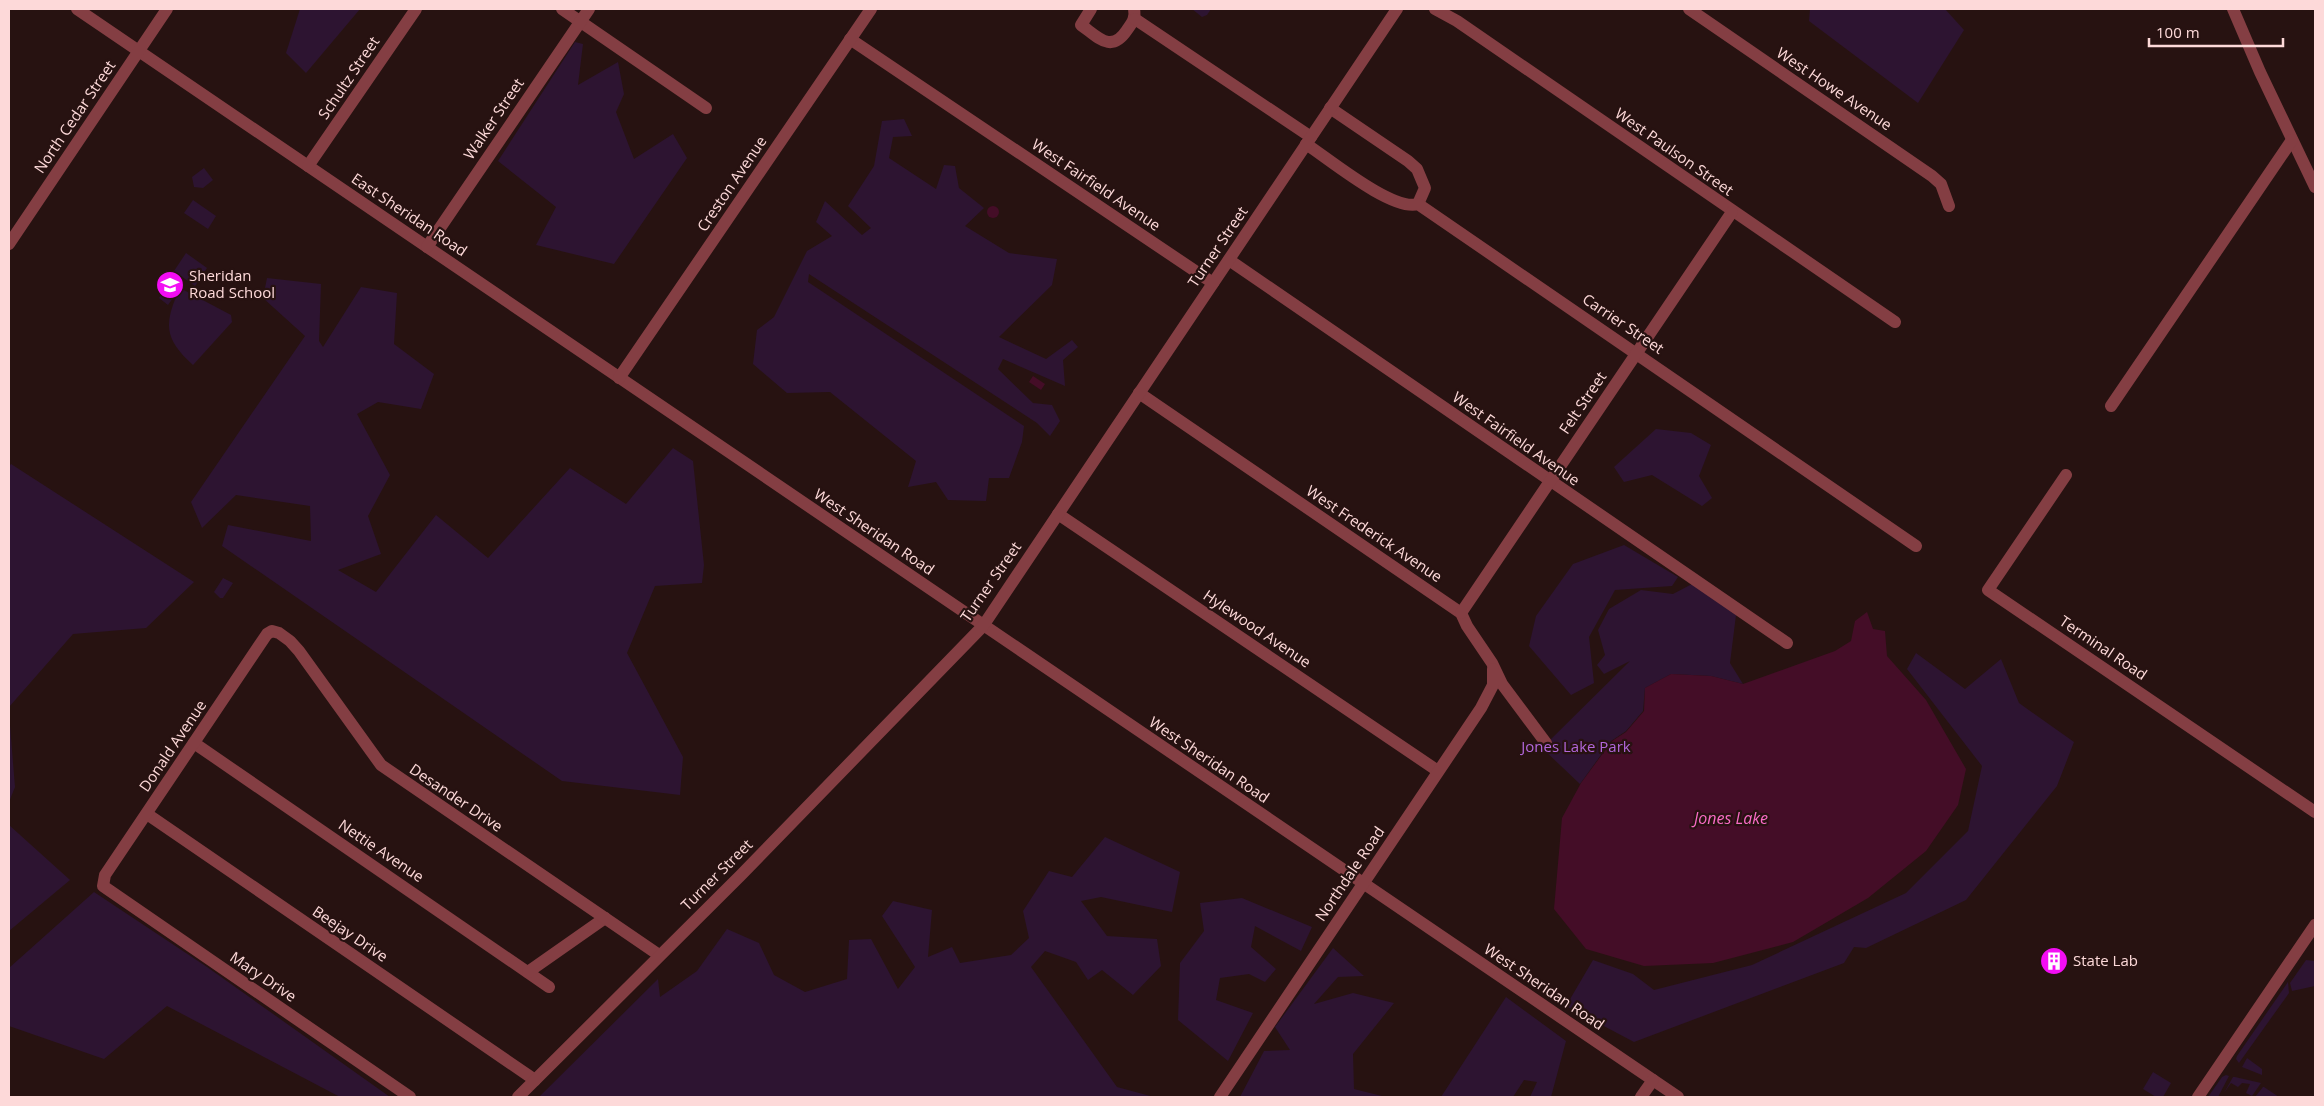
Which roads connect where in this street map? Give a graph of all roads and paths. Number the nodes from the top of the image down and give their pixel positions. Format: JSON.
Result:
{"nodes":[{"id":1,"x":77,"y":9,"type":"edge"},
{"id":2,"x":167,"y":9,"type":"edge"},
{"id":3,"x":416,"y":9,"type":"edge"},
{"id":4,"x":562,"y":9,"type":"edge"},
{"id":5,"x":589,"y":9,"type":"edge"},
{"id":6,"x":871,"y":9,"type":"edge"},
{"id":7,"x":1091,"y":9,"type":"edge"},
{"id":8,"x":1397,"y":9,"type":"edge"},
{"id":9,"x":1435,"y":9,"type":"edge"},
{"id":10,"x":1689,"y":9,"type":"edge"},
{"id":11,"x":2234,"y":9,"type":"edge"},
{"id":12,"x":1134,"y":14,"type":"edge"},
{"id":13,"x":581,"y":21,"type":"junction"},
{"id":14,"x":850,"y":39,"type":"junction"},
{"id":15,"x":139,"y":51,"type":"junction"},
{"id":16,"x":706,"y":108,"type":"dead end"},
{"id":17,"x":1330,"y":108,"type":"junction"},
{"id":18,"x":1308,"y":140,"type":"junction"},
{"id":19,"x":2292,"y":140,"type":"junction"},
{"id":20,"x":308,"y":166,"type":"junction"},
{"id":21,"x":2315,"y":187,"type":"edge"},
{"id":22,"x":1418,"y":204,"type":"junction"},
{"id":23,"x":1949,"y":206,"type":"dead end"},
{"id":24,"x":1732,"y":212,"type":"junction"},
{"id":25,"x":9,"y":244,"type":"edge"},
{"id":26,"x":426,"y":247,"type":"junction"},
{"id":27,"x":1229,"y":260,"type":"junction"},
{"id":28,"x":1213,"y":283,"type":"junction"},
{"id":29,"x":1895,"y":322,"type":"dead end"},
{"id":30,"x":1636,"y":353,"type":"junction"},
{"id":31,"x":619,"y":378,"type":"junction"},
{"id":32,"x":1139,"y":394,"type":"junction"},
{"id":33,"x":2111,"y":406,"type":"dead end"},
{"id":34,"x":722,"y":449,"type":"joint"},
{"id":35,"x":2066,"y":475,"type":"dead end"},
{"id":36,"x":1550,"y":482,"type":"junction"},
{"id":37,"x":1058,"y":514,"type":"junction"},
{"id":38,"x":1916,"y":546,"type":"dead end"},
{"id":39,"x":1462,"y":613,"type":"junction"},
{"id":40,"x":983,"y":626,"type":"junction"},
{"id":41,"x":272,"y":631,"type":"joint"},
{"id":42,"x":1787,"y":643,"type":"dead end"},
{"id":43,"x":1492,"y":663,"type":"junction"},
{"id":44,"x":194,"y":743,"type":"junction"},
{"id":45,"x":1546,"y":743,"type":"dead end"},
{"id":46,"x":1438,"y":772,"type":"junction"},
{"id":47,"x":2315,"y":812,"type":"edge"},
{"id":48,"x":147,"y":814,"type":"junction"},
{"id":49,"x":103,"y":881,"type":"joint"},
{"id":50,"x":1363,"y":884,"type":"junction"},
{"id":51,"x":605,"y":918,"type":"junction"},
{"id":52,"x":2315,"y":925,"type":"edge"},
{"id":53,"x":659,"y":955,"type":"junction"},
{"id":54,"x":528,"y":972,"type":"junction"},
{"id":55,"x":549,"y":987,"type":"dead end"},
{"id":56,"x":535,"y":1080,"type":"junction"},
{"id":57,"x":1653,"y":1080,"type":"junction"},
{"id":58,"x":410,"y":1097,"type":"edge"},
{"id":59,"x":518,"y":1097,"type":"edge"},
{"id":60,"x":1220,"y":1097,"type":"edge"},
{"id":61,"x":1641,"y":1097,"type":"edge"},
{"id":62,"x":1678,"y":1097,"type":"edge"},
{"id":63,"x":2198,"y":1097,"type":"edge"}],
"edges":[{"from":1,"to":15,"type":"street","name":"East Sheridan Road"},
{"from":2,"to":15,"type":"street","name":"North Cedar Street"},
{"from":3,"to":20,"type":"street","name":"Schultz Street"},
{"from":4,"to":13,"type":"street"},
{"from":5,"to":13,"type":"street","name":"Walker Street"},
{"from":6,"to":14,"type":"street","name":"Creston Avenue"},
{"from":7,"to":12,"type":"street"},
{"from":8,"to":17,"type":"street","name":"Turner Street"},
{"from":9,"to":24,"type":"street","name":"West Paulson Street"},
{"from":10,"to":23,"type":"street","name":"West Howe Avenue"},
{"from":11,"to":19,"type":"street"},
{"from":12,"to":18,"type":"street","name":"Carrier Street"},
{"from":13,"to":16,"type":"street"},
{"from":13,"to":26,"type":"street","name":"Walker Street"},
{"from":14,"to":28,"type":"street","name":"West Fairfield Avenue"},
{"from":14,"to":31,"type":"street","name":"Creston Avenue"},
{"from":15,"to":20,"type":"street","name":"East Sheridan Road"},
{"from":15,"to":25,"type":"street","name":"North Cedar Street"},
{"from":17,"to":18,"type":"street","name":"Turner Street"},
{"from":17,"to":22,"type":"street"},
{"from":18,"to":22,"type":"street","name":"Carrier Street"},
{"from":18,"to":27,"type":"street","name":"Turner Street"},
{"from":19,"to":21,"type":"street"},
{"from":19,"to":33,"type":"street"},
{"from":20,"to":26,"type":"street","name":"East Sheridan Road"},
{"from":22,"to":30,"type":"street","name":"Carrier Street"},
{"from":24,"to":29,"type":"street","name":"West Paulson Street"},
{"from":24,"to":30,"type":"street","name":"Felt Street"},
{"from":26,"to":31,"type":"street","name":"East Sheridan Road"},
{"from":27,"to":28,"type":"street","name":"Turner Street"},
{"from":27,"to":36,"type":"street","name":"West Fairfield Avenue"},
{"from":28,"to":32,"type":"street","name":"Turner Street"},
{"from":30,"to":36,"type":"street","name":"Felt Street"},
{"from":30,"to":38,"type":"street","name":"Carrier Street"},
{"from":31,"to":34,"type":"street","name":"East Sheridan Road"},
{"from":32,"to":37,"type":"street","name":"Turner Street"},
{"from":32,"to":39,"type":"street","name":"West Frederick Avenue"},
{"from":34,"to":40,"type":"street","name":"West Sheridan Road"},
{"from":35,"to":47,"type":"street","name":"Terminal Road"},
{"from":36,"to":39,"type":"street","name":"Felt Street"},
{"from":36,"to":42,"type":"street","name":"West Fairfield Avenue"},
{"from":37,"to":40,"type":"street","name":"Turner Street"},
{"from":37,"to":46,"type":"street","name":"Hylewood Avenue"},
{"from":39,"to":43,"type":"street"},
{"from":40,"to":50,"type":"street","name":"West Sheridan Road"},
{"from":40,"to":53,"type":"street","name":"Turner Street"},
{"from":41,"to":44,"type":"street","name":"Donald Avenue"},
{"from":41,"to":51,"type":"street","name":"Desander Drive"},
{"from":43,"to":45,"type":"street"},
{"from":43,"to":46,"type":"street","name":"Northdale Road"},
{"from":44,"to":48,"type":"street","name":"Donald Avenue"},
{"from":44,"to":54,"type":"street","name":"Nettie Avenue"},
{"from":46,"to":50,"type":"street","name":"Northdale Road"},
{"from":48,"to":49,"type":"street","name":"Donald Avenue"},
{"from":48,"to":56,"type":"street","name":"Beejay Drive"},
{"from":49,"to":58,"type":"street","name":"Mary Drive"},
{"from":50,"to":57,"type":"street","name":"West Sheridan Road"},
{"from":50,"to":60,"type":"street","name":"Northdale Road"},
{"from":51,"to":53,"type":"street","name":"Desander Drive"},
{"from":51,"to":54,"type":"street"},
{"from":52,"to":63,"type":"street"},
{"from":53,"to":56,"type":"street","name":"Turner Street"},
{"from":54,"to":55,"type":"street","name":"Nettie Avenue"},
{"from":56,"to":59,"type":"street","name":"Turner Street"},
{"from":57,"to":61,"type":"street"},
{"from":57,"to":62,"type":"street","name":"West Sheridan Road"}]}
